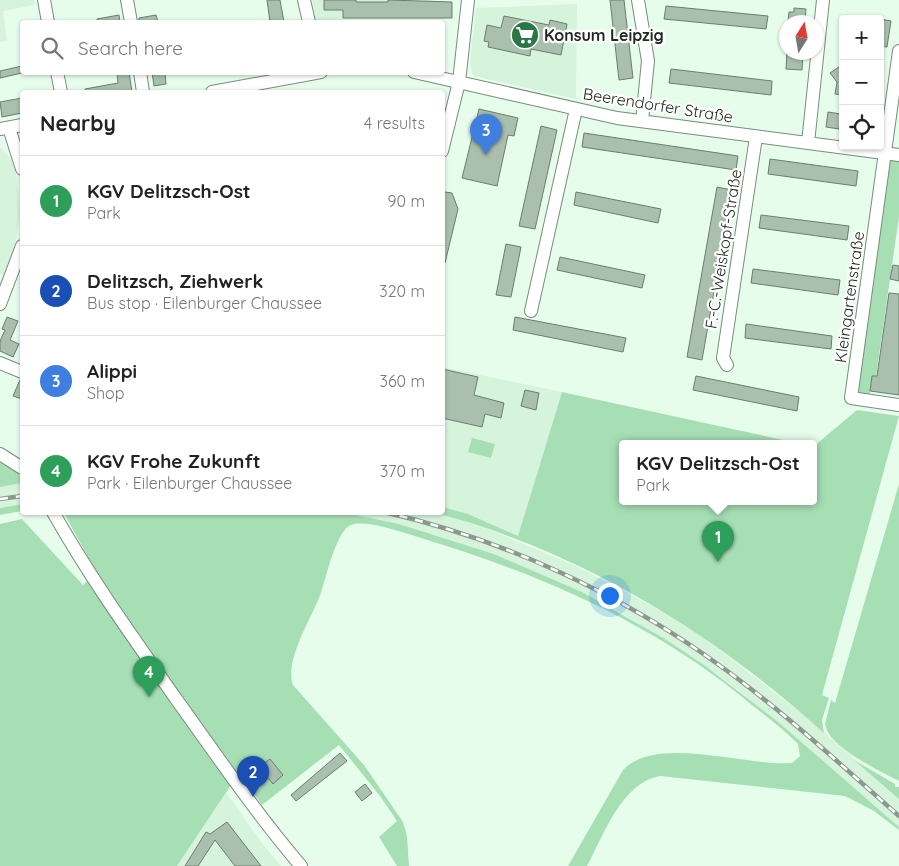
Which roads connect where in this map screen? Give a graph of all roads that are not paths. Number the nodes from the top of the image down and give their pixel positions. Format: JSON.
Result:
{"nodes":[{"id":1,"x":44,"y":0,"type":"edge"},
{"id":2,"x":126,"y":0,"type":"edge"},
{"id":3,"x":304,"y":0,"type":"edge"},
{"id":4,"x":468,"y":0,"type":"edge"},
{"id":5,"x":638,"y":0,"type":"edge"},
{"id":6,"x":822,"y":0,"type":"edge"},
{"id":7,"x":48,"y":20,"type":"edge"},
{"id":8,"x":131,"y":20,"type":"edge"},
{"id":9,"x":309,"y":20,"type":"edge"},
{"id":10,"x":899,"y":51,"type":"edge"},
{"id":11,"x":58,"y":75,"type":"edge"},
{"id":12,"x":140,"y":75,"type":"edge"},
{"id":13,"x":310,"y":75,"type":"edge"},
{"id":14,"x":428,"y":75,"type":"edge"},
{"id":15,"x":459,"y":82,"type":"junction"},
{"id":16,"x":268,"y":87,"type":"edge"},
{"id":17,"x":61,"y":90,"type":"edge"},
{"id":18,"x":143,"y":90,"type":"edge"},
{"id":19,"x":234,"y":90,"type":"edge"},
{"id":20,"x":576,"y":109,"type":"junction"},
{"id":21,"x":642,"y":121,"type":"junction"},
{"id":22,"x":20,"y":125,"type":"edge"},
{"id":23,"x":5,"y":128,"type":"edge"},
{"id":24,"x":756,"y":137,"type":"junction"},
{"id":25,"x":445,"y":139,"type":"edge"},
{"id":26,"x":808,"y":143,"type":"junction"},
{"id":27,"x":886,"y":154,"type":"junction"},
{"id":28,"x":899,"y":155,"type":"edge"},
{"id":29,"x":20,"y":164,"type":"edge"},
{"id":30,"x":20,"y":251,"type":"edge"},
{"id":31,"x":0,"y":304,"type":"edge"},
{"id":32,"x":531,"y":311,"type":"dead end"},
{"id":33,"x":0,"y":363,"type":"edge"},
{"id":34,"x":727,"y":365,"type":"dead end"},
{"id":35,"x":20,"y":371,"type":"edge"},
{"id":36,"x":899,"y":405,"type":"edge"},
{"id":37,"x":0,"y":454,"type":"edge"},
{"id":38,"x":20,"y":467,"type":"edge"},
{"id":39,"x":55,"y":515,"type":"edge"},
{"id":40,"x":301,"y":866,"type":"edge"}],
"edges":[{"from":1,"to":7,"type":"street"},
{"from":2,"to":8,"type":"street"},
{"from":3,"to":9,"type":"street"},
{"from":4,"to":15,"type":"street"},
{"from":5,"to":21,"type":"street"},
{"from":6,"to":26,"type":"street"},
{"from":10,"to":27,"type":"street"},
{"from":11,"to":17,"type":"street"},
{"from":12,"to":18,"type":"street"},
{"from":13,"to":16,"type":"street"},
{"from":14,"to":15,"type":"street","name":"Beerendorfer Straße"},
{"from":15,"to":20,"type":"street","name":"Beerendorfer Straße"},
{"from":15,"to":25,"type":"street"},
{"from":16,"to":19,"type":"street"},
{"from":20,"to":21,"type":"street","name":"Beerendorfer Straße"},
{"from":20,"to":32,"type":"street"},
{"from":21,"to":24,"type":"street","name":"Beerendorfer Straße"},
{"from":22,"to":23,"type":"street"},
{"from":23,"to":29,"type":"street"},
{"from":24,"to":26,"type":"street","name":"Beerendorfer Straße"},
{"from":24,"to":34,"type":"street","name":"F.-C.-Weiskopf-Straße"},
{"from":26,"to":27,"type":"street","name":"Beerendorfer Straße"},
{"from":27,"to":28,"type":"street","name":"Beerendorfer Straße"},
{"from":27,"to":36,"type":"street","name":"Kleingartenstraße"},
{"from":30,"to":31,"type":"street"},
{"from":33,"to":35,"type":"street"},
{"from":37,"to":38,"type":"street"},
{"from":39,"to":40,"type":"street"}]}
